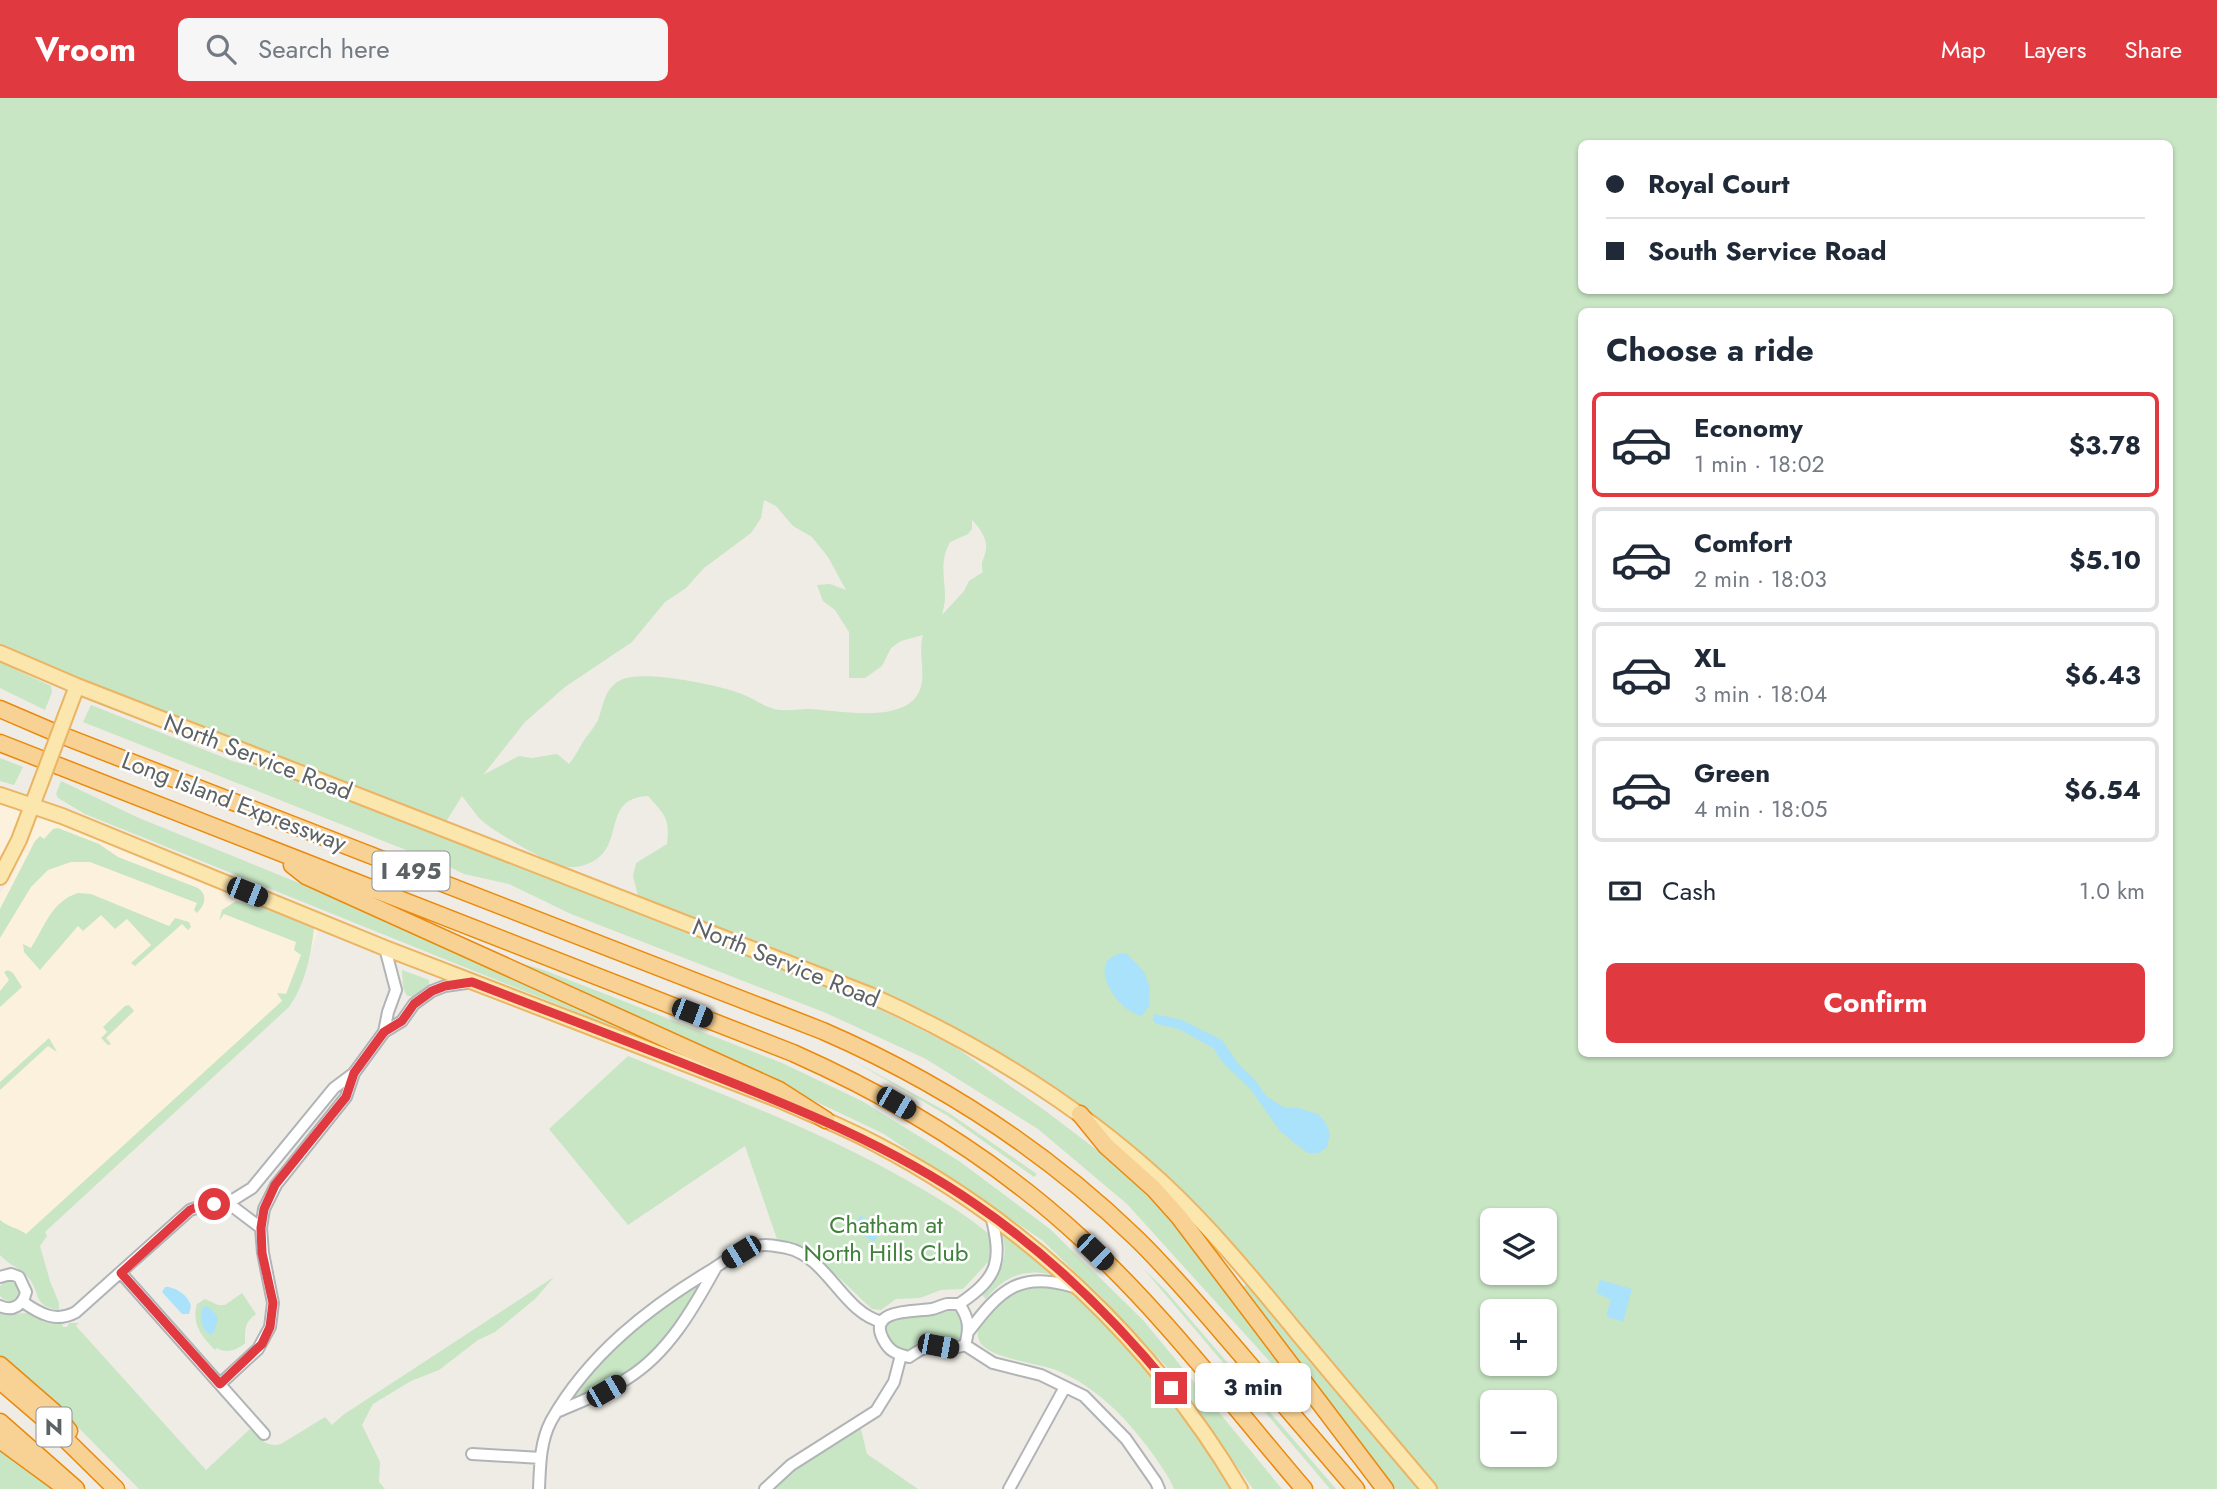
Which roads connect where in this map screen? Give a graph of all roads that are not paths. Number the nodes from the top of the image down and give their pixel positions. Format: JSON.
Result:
{"nodes":[{"id":1,"x":0,"y":653,"type":"edge"},
{"id":2,"x":77,"y":686,"type":"junction"},
{"id":3,"x":0,"y":709,"type":"edge"},
{"id":4,"x":0,"y":743,"type":"edge"},
{"id":5,"x":0,"y":795,"type":"edge"},
{"id":6,"x":32,"y":805,"type":"junction"},
{"id":7,"x":276,"y":853,"type":"junction"},
{"id":8,"x":0,"y":877,"type":"edge"},
{"id":9,"x":385,"y":948,"type":"junction"},
{"id":10,"x":472,"y":982,"type":"junction"},
{"id":11,"x":384,"y":1032,"type":"junction"},
{"id":12,"x":354,"y":1073,"type":"junction"},
{"id":13,"x":1080,"y":1114,"type":"junction"},
{"id":14,"x":826,"y":1120,"type":"junction"},
{"id":15,"x":228,"y":1203,"type":"junction"},
{"id":16,"x":991,"y":1215,"type":"junction"},
{"id":17,"x":261,"y":1228,"type":"junction"},
{"id":18,"x":716,"y":1266,"type":"junction"},
{"id":19,"x":3,"y":1272,"type":"edge"},
{"id":20,"x":121,"y":1273,"type":"junction"},
{"id":21,"x":1081,"y":1290,"type":"junction"},
{"id":22,"x":23,"y":1302,"type":"junction"},
{"id":23,"x":959,"y":1304,"type":"junction"},
{"id":24,"x":0,"y":1306,"type":"edge"},
{"id":25,"x":883,"y":1322,"type":"junction"},
{"id":26,"x":969,"y":1331,"type":"junction"},
{"id":27,"x":965,"y":1345,"type":"junction"},
{"id":28,"x":901,"y":1355,"type":"junction"},
{"id":29,"x":0,"y":1365,"type":"edge"},
{"id":30,"x":0,"y":1381,"type":"edge"},
{"id":31,"x":220,"y":1384,"type":"junction"},
{"id":32,"x":1065,"y":1387,"type":"junction"},
{"id":33,"x":559,"y":1410,"type":"junction"},
{"id":34,"x":0,"y":1422,"type":"edge"},
{"id":35,"x":264,"y":1434,"type":"dead end"},
{"id":36,"x":0,"y":1440,"type":"edge"},
{"id":37,"x":472,"y":1454,"type":"dead end"},
{"id":38,"x":541,"y":1458,"type":"junction"},
{"id":39,"x":104,"y":1477,"type":"junction"},
{"id":40,"x":67,"y":1489,"type":"edge"},
{"id":41,"x":76,"y":1489,"type":"edge"},
{"id":42,"x":116,"y":1489,"type":"edge"},
{"id":43,"x":539,"y":1489,"type":"edge"},
{"id":44,"x":765,"y":1489,"type":"edge"},
{"id":45,"x":1009,"y":1489,"type":"edge"},
{"id":46,"x":1159,"y":1489,"type":"edge"},
{"id":47,"x":1240,"y":1489,"type":"edge"},
{"id":48,"x":1304,"y":1489,"type":"edge"},
{"id":49,"x":1356,"y":1489,"type":"edge"},
{"id":50,"x":1385,"y":1489,"type":"edge"},
{"id":51,"x":1429,"y":1489,"type":"edge"}],
"edges":[{"from":1,"to":2,"type":"main road","name":"North Service Road"},
{"from":2,"to":6,"type":"main road","bridge":true},
{"from":2,"to":13,"type":"main road","name":"North Service Road"},
{"from":3,"to":49,"type":"highway","name":"Long Island Expressway","number":"I 495"},
{"from":4,"to":7,"type":"highway","name":"Long Island Expressway","number":"I 495"},
{"from":5,"to":6,"type":"main road"},
{"from":6,"to":8,"type":"main road"},
{"from":6,"to":9,"type":"main road"},
{"from":7,"to":14,"type":"highway"},
{"from":7,"to":48,"type":"highway","name":"Long Island Expressway","number":"I 495"},
{"from":9,"to":10,"type":"main road"},
{"from":9,"to":11,"type":"street"},
{"from":10,"to":11,"type":"street"},
{"from":10,"to":14,"type":"main road"},
{"from":11,"to":12,"type":"street"},
{"from":12,"to":15,"type":"street"},
{"from":12,"to":17,"type":"street"},
{"from":13,"to":50,"type":"highway"},
{"from":13,"to":51,"type":"main road","name":"North Service Road"},
{"from":14,"to":16,"type":"main road"},
{"from":15,"to":17,"type":"street"},
{"from":15,"to":20,"type":"street"},
{"from":16,"to":21,"type":"main road"},
{"from":16,"to":23,"type":"street"},
{"from":17,"to":31,"type":"street"},
{"from":18,"to":25,"type":"street"},
{"from":18,"to":33,"type":"street"},
{"from":18,"to":33,"type":"street"},
{"from":19,"to":22,"type":"street"},
{"from":20,"to":22,"type":"street"},
{"from":20,"to":31,"type":"street"},
{"from":21,"to":26,"type":"street"},
{"from":21,"to":47,"type":"main road"},
{"from":22,"to":24,"type":"street"},
{"from":23,"to":25,"type":"street"},
{"from":23,"to":26,"type":"street"},
{"from":25,"to":28,"type":"street"},
{"from":26,"to":27,"type":"street"},
{"from":27,"to":28,"type":"street"},
{"from":27,"to":32,"type":"street"},
{"from":28,"to":44,"type":"street"},
{"from":29,"to":39,"type":"highway"},
{"from":30,"to":39,"type":"highway","number":"N"},
{"from":31,"to":35,"type":"street"},
{"from":32,"to":45,"type":"street"},
{"from":32,"to":46,"type":"street"},
{"from":33,"to":38,"type":"street"},
{"from":34,"to":41,"type":"highway","number":"N"},
{"from":36,"to":40,"type":"highway"},
{"from":37,"to":38,"type":"street"},
{"from":38,"to":43,"type":"street"},
{"from":39,"to":42,"type":"highway","number":"N"}]}
